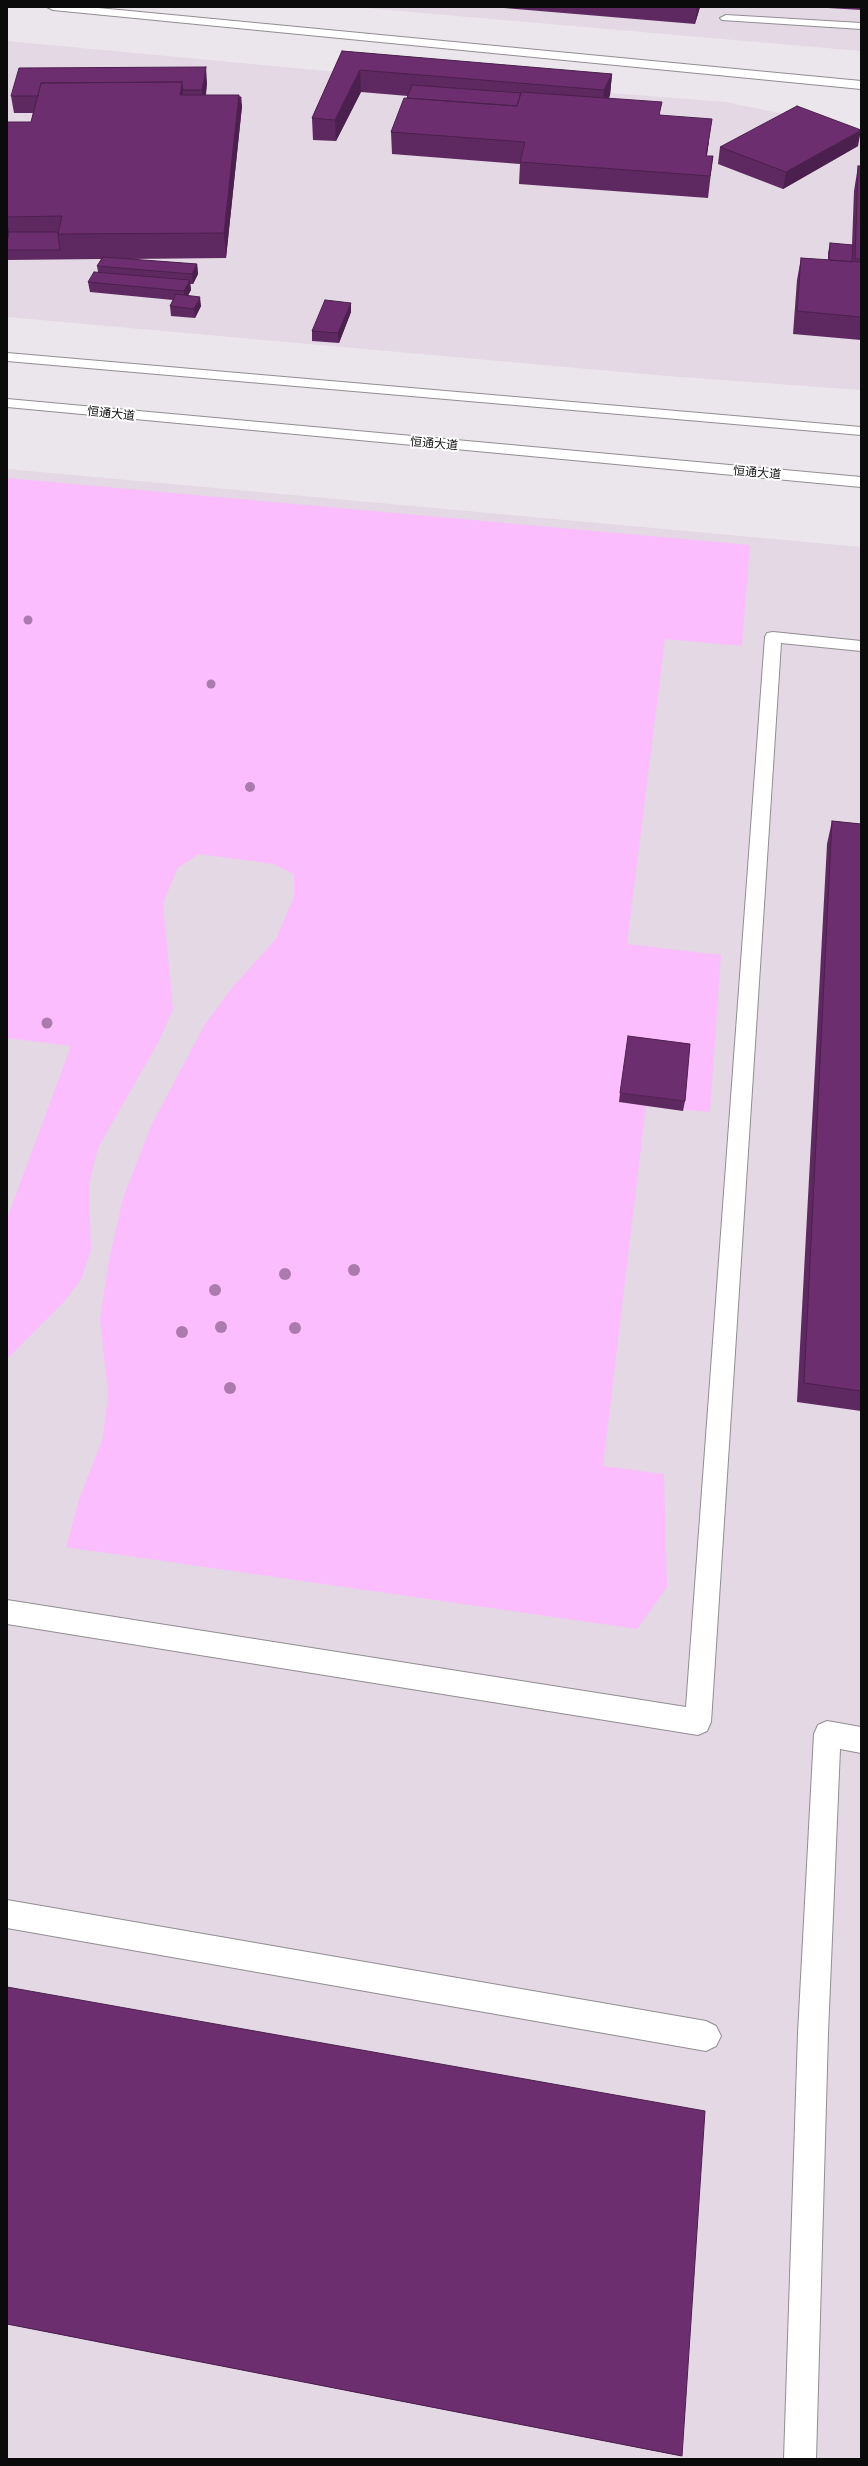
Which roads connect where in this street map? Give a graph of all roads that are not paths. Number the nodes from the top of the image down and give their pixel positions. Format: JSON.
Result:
{"nodes":[{"id":1,"x":53,"y":7,"type":"edge"},
{"id":2,"x":726,"y":18,"type":"dead end"},
{"id":3,"x":861,"y":26,"type":"edge"},
{"id":4,"x":861,"y":85,"type":"edge"},
{"id":5,"x":7,"y":357,"type":"edge"},
{"id":6,"x":7,"y":403,"type":"edge"},
{"id":7,"x":861,"y":431,"type":"edge"},
{"id":8,"x":861,"y":482,"type":"edge"},
{"id":9,"x":861,"y":646,"type":"edge"},
{"id":10,"x":7,"y":1612,"type":"edge"},
{"id":11,"x":861,"y":1740,"type":"edge"},
{"id":12,"x":7,"y":1914,"type":"edge"},
{"id":13,"x":706,"y":2036,"type":"dead end"},
{"id":14,"x":800,"y":2459,"type":"edge"}],
"edges":[{"from":1,"to":4,"type":"main road"},
{"from":2,"to":3,"type":"main road"},
{"from":5,"to":7,"type":"main road"},
{"from":6,"to":8,"type":"main road","name":"恒通大道"},
{"from":9,"to":10,"type":"main road"},
{"from":11,"to":14,"type":"main road"},
{"from":12,"to":13,"type":"main road"}]}
